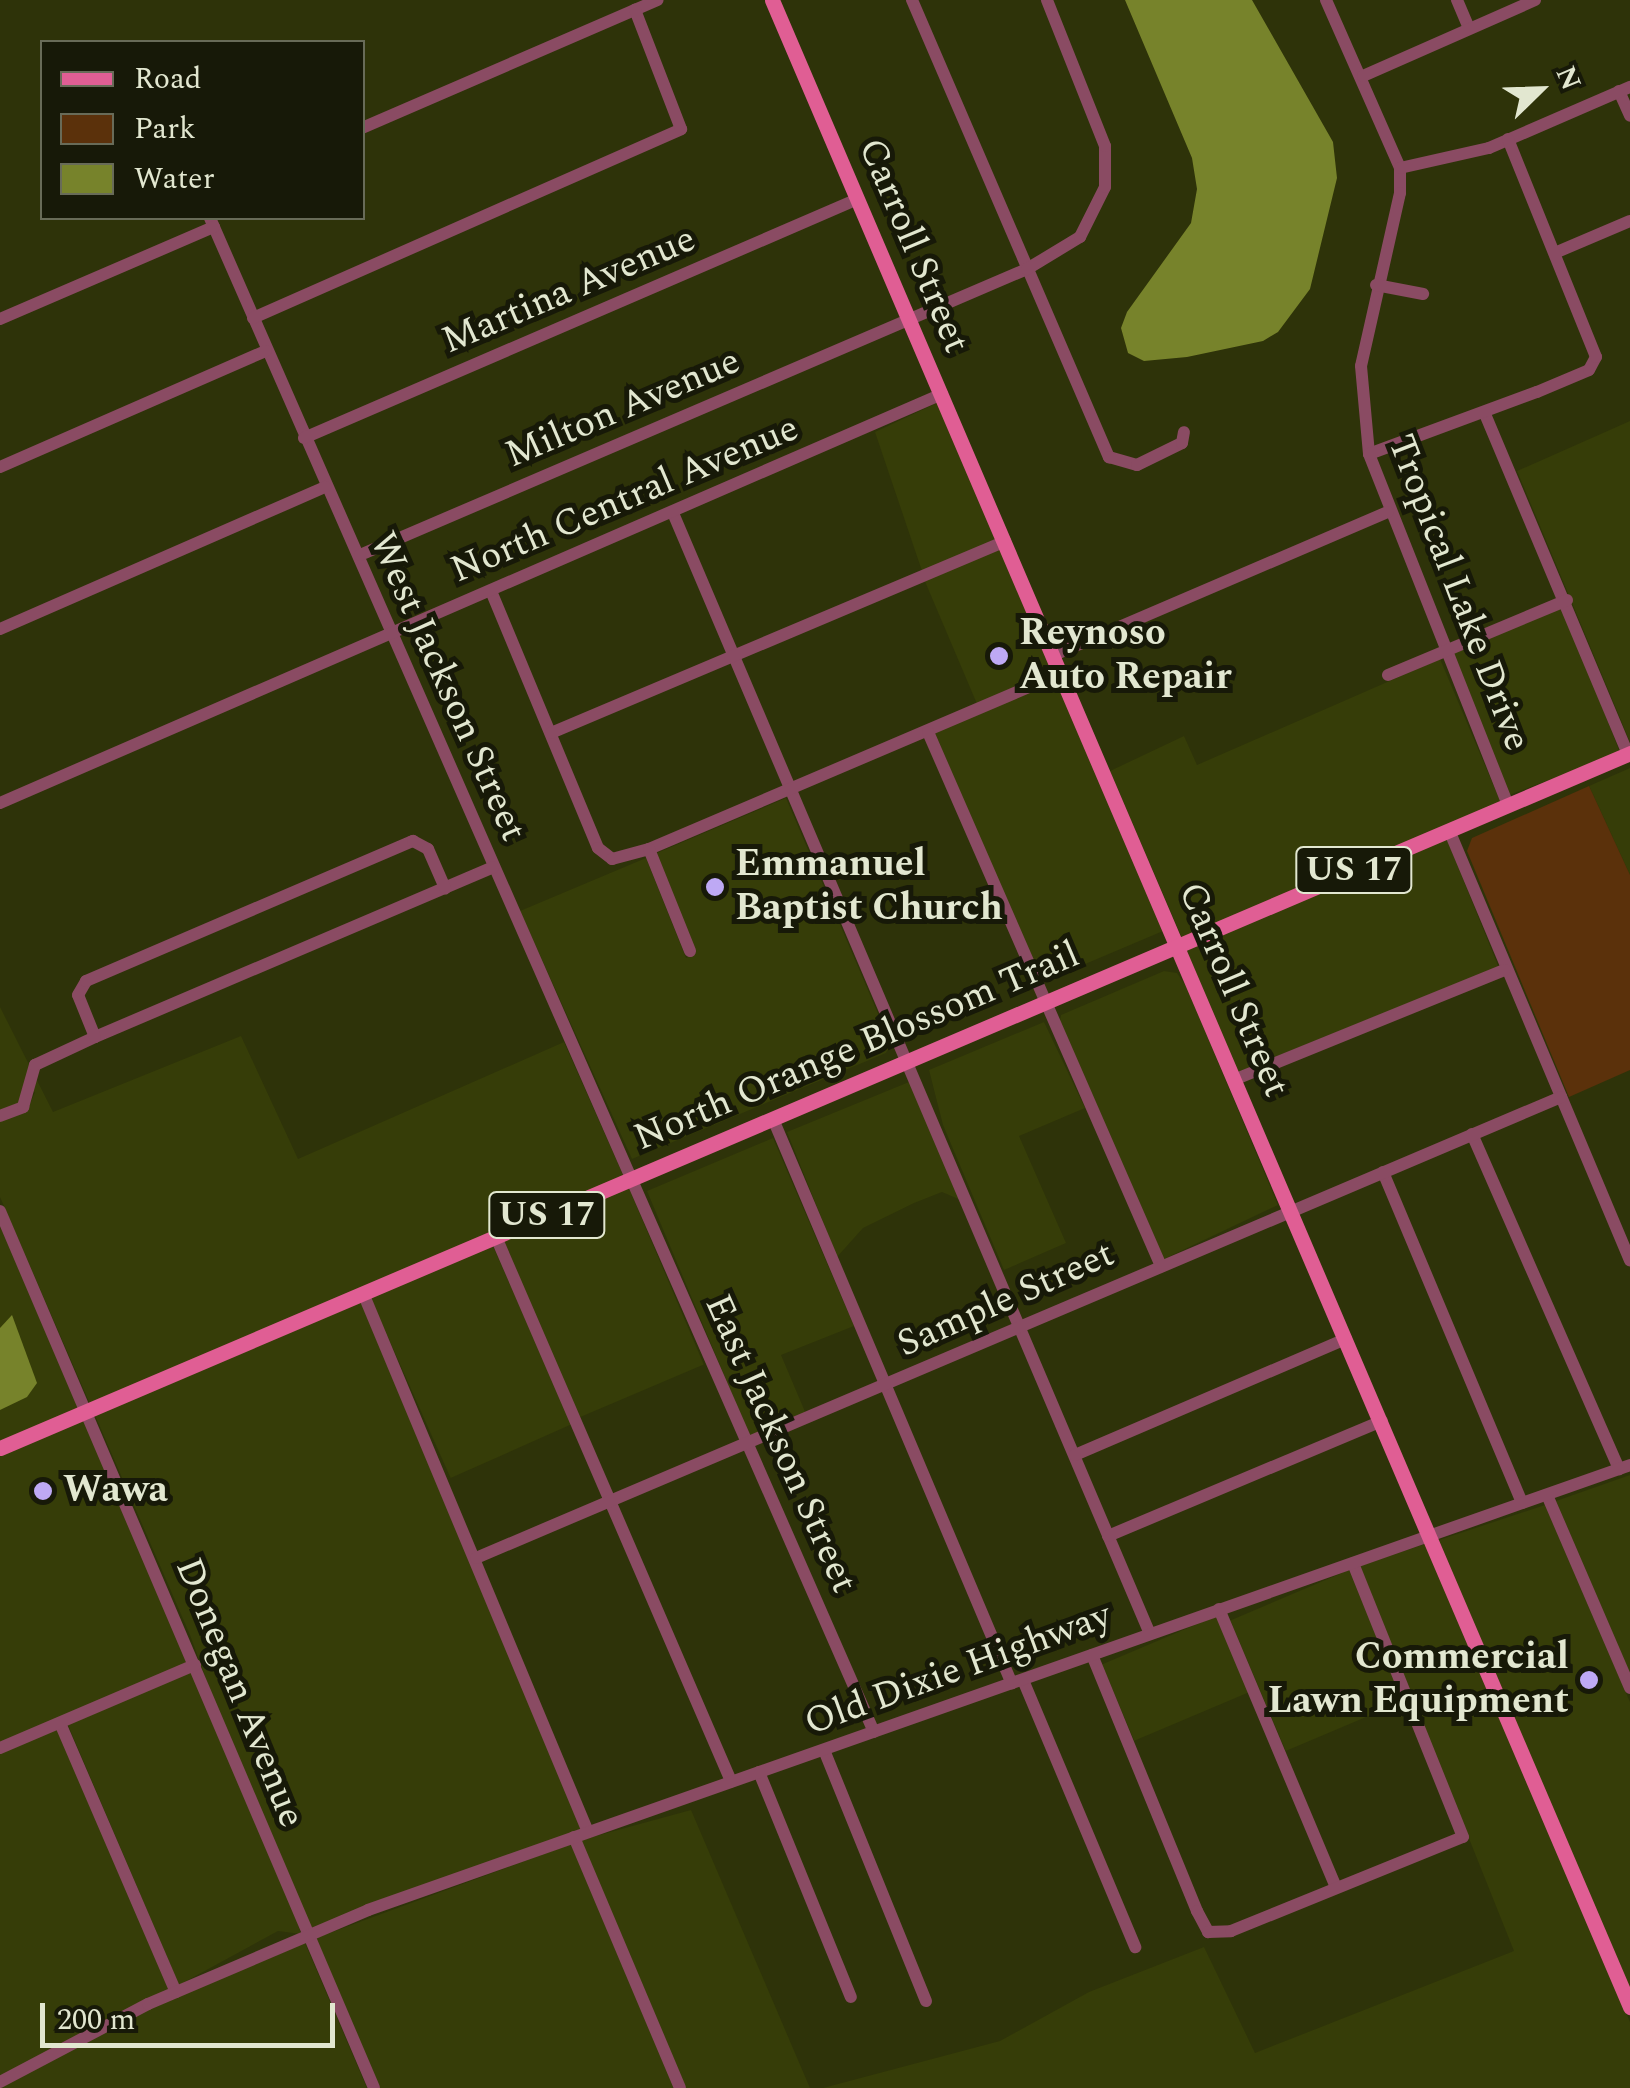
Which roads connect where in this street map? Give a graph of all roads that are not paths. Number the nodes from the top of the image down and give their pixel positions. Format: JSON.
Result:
{"nodes":[{"id":1,"x":658,"y":0,"type":"edge"},
{"id":2,"x":772,"y":0,"type":"edge"},
{"id":3,"x":912,"y":0,"type":"edge"},
{"id":4,"x":1047,"y":0,"type":"edge"},
{"id":5,"x":1326,"y":0,"type":"edge"},
{"id":6,"x":1458,"y":0,"type":"edge"},
{"id":7,"x":1535,"y":0,"type":"edge"},
{"id":8,"x":635,"y":10,"type":"junction"},
{"id":9,"x":1469,"y":28,"type":"junction"},
{"id":10,"x":1363,"y":76,"type":"junction"},
{"id":11,"x":1625,"y":89,"type":"edge"},
{"id":12,"x":1630,"y":116,"type":"edge"},
{"id":13,"x":365,"y":127,"type":"edge"},
{"id":14,"x":1508,"y":139,"type":"junction"},
{"id":15,"x":1400,"y":168,"type":"junction"},
{"id":16,"x":858,"y":199,"type":"junction"},
{"id":17,"x":1630,"y":221,"type":"edge"},
{"id":18,"x":212,"y":222,"type":"edge"},
{"id":19,"x":1557,"y":252,"type":"junction"},
{"id":20,"x":1027,"y":269,"type":"junction"},
{"id":21,"x":1376,"y":285,"type":"junction"},
{"id":22,"x":1423,"y":294,"type":"dead end"},
{"id":23,"x":252,"y":318,"type":"junction"},
{"id":24,"x":909,"y":318,"type":"junction"},
{"id":25,"x":0,"y":320,"type":"edge"},
{"id":26,"x":266,"y":351,"type":"junction"},
{"id":27,"x":942,"y":394,"type":"junction"},
{"id":28,"x":1485,"y":414,"type":"junction"},
{"id":29,"x":1184,"y":432,"type":"dead end"},
{"id":30,"x":304,"y":438,"type":"junction"},
{"id":31,"x":1368,"y":454,"type":"junction"},
{"id":32,"x":0,"y":467,"type":"edge"},
{"id":33,"x":324,"y":487,"type":"junction"},
{"id":34,"x":1388,"y":512,"type":"junction"},
{"id":35,"x":673,"y":514,"type":"junction"},
{"id":36,"x":1005,"y":542,"type":"junction"},
{"id":37,"x":360,"y":555,"type":"junction"},
{"id":38,"x":490,"y":592,"type":"junction"},
{"id":39,"x":1567,"y":600,"type":"junction"},
{"id":40,"x":0,"y":628,"type":"edge"},
{"id":41,"x":394,"y":633,"type":"junction"},
{"id":42,"x":1443,"y":652,"type":"junction"},
{"id":43,"x":1054,"y":655,"type":"junction"},
{"id":44,"x":732,"y":658,"type":"junction"},
{"id":45,"x":1061,"y":673,"type":"junction"},
{"id":46,"x":1388,"y":675,"type":"dead end"},
{"id":47,"x":928,"y":732,"type":"junction"},
{"id":48,"x":552,"y":733,"type":"junction"},
{"id":49,"x":1629,"y":754,"type":"edge"},
{"id":50,"x":789,"y":791,"type":"junction"},
{"id":51,"x":0,"y":803,"type":"edge"},
{"id":52,"x":1508,"y":805,"type":"junction"},
{"id":53,"x":1449,"y":830,"type":"junction"},
{"id":54,"x":649,"y":849,"type":"junction"},
{"id":55,"x":493,"y":867,"type":"junction"},
{"id":56,"x":445,"y":888,"type":"junction"},
{"id":57,"x":1178,"y":945,"type":"junction"},
{"id":58,"x":690,"y":952,"type":"dead end"},
{"id":59,"x":1506,"y":970,"type":"junction"},
{"id":60,"x":1045,"y":1002,"type":"junction"},
{"id":61,"x":95,"y":1037,"type":"junction"},
{"id":62,"x":907,"y":1062,"type":"junction"},
{"id":63,"x":1236,"y":1079,"type":"junction"},
{"id":64,"x":1561,"y":1097,"type":"junction"},
{"id":65,"x":0,"y":1116,"type":"edge"},
{"id":66,"x":772,"y":1119,"type":"junction"},
{"id":67,"x":1472,"y":1134,"type":"junction"},
{"id":68,"x":1383,"y":1172,"type":"junction"},
{"id":69,"x":632,"y":1179,"type":"junction"},
{"id":70,"x":1292,"y":1210,"type":"junction"},
{"id":71,"x":0,"y":1211,"type":"edge"},
{"id":72,"x":496,"y":1237,"type":"junction"},
{"id":73,"x":1630,"y":1260,"type":"edge"},
{"id":74,"x":1160,"y":1266,"type":"junction"},
{"id":75,"x":363,"y":1294,"type":"junction"},
{"id":76,"x":1022,"y":1327,"type":"junction"},
{"id":77,"x":1346,"y":1339,"type":"junction"},
{"id":78,"x":886,"y":1386,"type":"junction"},
{"id":79,"x":87,"y":1411,"type":"junction"},
{"id":80,"x":1382,"y":1421,"type":"junction"},
{"id":81,"x":747,"y":1444,"type":"junction"},
{"id":82,"x":0,"y":1448,"type":"edge"},
{"id":83,"x":1075,"y":1455,"type":"junction"},
{"id":84,"x":1625,"y":1467,"type":"edge"},
{"id":85,"x":1547,"y":1494,"type":"junction"},
{"id":86,"x":613,"y":1503,"type":"junction"},
{"id":87,"x":1522,"y":1503,"type":"junction"},
{"id":88,"x":1431,"y":1534,"type":"junction"},
{"id":89,"x":1108,"y":1536,"type":"junction"},
{"id":90,"x":476,"y":1558,"type":"junction"},
{"id":91,"x":1353,"y":1564,"type":"junction"},
{"id":92,"x":1220,"y":1610,"type":"junction"},
{"id":93,"x":1150,"y":1634,"type":"junction"},
{"id":94,"x":1092,"y":1655,"type":"junction"},
{"id":95,"x":195,"y":1665,"type":"junction"},
{"id":96,"x":1017,"y":1682,"type":"junction"},
{"id":97,"x":1630,"y":1688,"type":"edge"},
{"id":98,"x":60,"y":1722,"type":"junction"},
{"id":99,"x":874,"y":1732,"type":"junction"},
{"id":100,"x":0,"y":1748,"type":"edge"},
{"id":101,"x":824,"y":1750,"type":"junction"},
{"id":102,"x":760,"y":1772,"type":"junction"},
{"id":103,"x":730,"y":1781,"type":"junction"},
{"id":104,"x":581,"y":1835,"type":"junction"},
{"id":105,"x":1336,"y":1887,"type":"junction"},
{"id":106,"x":308,"y":1936,"type":"junction"},
{"id":107,"x":1135,"y":1947,"type":"dead end"},
{"id":108,"x":176,"y":1992,"type":"junction"},
{"id":109,"x":851,"y":1997,"type":"dead end"},
{"id":110,"x":926,"y":2001,"type":"dead end"},
{"id":111,"x":1630,"y":2008,"type":"edge"},
{"id":112,"x":0,"y":2082,"type":"edge"},
{"id":113,"x":374,"y":2088,"type":"edge"},
{"id":114,"x":680,"y":2088,"type":"edge"}],
"edges":[{"from":1,"to":8,"type":"street"},
{"from":2,"to":16,"type":"main road","name":"Carroll Street"},
{"from":3,"to":20,"type":"street"},
{"from":4,"to":20,"type":"street"},
{"from":5,"to":10,"type":"street","name":"Tropical Lake Drive"},
{"from":6,"to":9,"type":"street"},
{"from":7,"to":9,"type":"street"},
{"from":8,"to":13,"type":"street"},
{"from":8,"to":23,"type":"street"},
{"from":9,"to":10,"type":"street"},
{"from":10,"to":15,"type":"street","name":"Tropical Lake Drive"},
{"from":11,"to":12,"type":"street"},
{"from":11,"to":14,"type":"street"},
{"from":14,"to":15,"type":"street"},
{"from":14,"to":19,"type":"street"},
{"from":15,"to":21,"type":"street","name":"Tropical Lake Drive"},
{"from":16,"to":24,"type":"main road","name":"Carroll Street"},
{"from":16,"to":30,"type":"street","name":"Martina Avenue"},
{"from":17,"to":19,"type":"street"},
{"from":18,"to":23,"type":"street","name":"West Jackson Street"},
{"from":18,"to":25,"type":"street"},
{"from":19,"to":28,"type":"street"},
{"from":20,"to":24,"type":"street"},
{"from":20,"to":29,"type":"street"},
{"from":21,"to":22,"type":"street"},
{"from":21,"to":31,"type":"street","name":"Tropical Lake Drive"},
{"from":23,"to":26,"type":"street","name":"West Jackson Street"},
{"from":24,"to":27,"type":"main road","name":"Carroll Street"},
{"from":24,"to":37,"type":"street","name":"Milton Avenue"},
{"from":26,"to":30,"type":"street","name":"West Jackson Street"},
{"from":26,"to":32,"type":"street"},
{"from":27,"to":35,"type":"street","name":"North Central Avenue"},
{"from":27,"to":36,"type":"main road","name":"Carroll Street"},
{"from":28,"to":31,"type":"street"},
{"from":28,"to":39,"type":"street"},
{"from":30,"to":33,"type":"street","name":"West Jackson Street"},
{"from":31,"to":34,"type":"street","name":"Tropical Lake Drive"},
{"from":33,"to":37,"type":"street","name":"West Jackson Street"},
{"from":33,"to":40,"type":"street"},
{"from":34,"to":42,"type":"street","name":"Tropical Lake Drive"},
{"from":34,"to":43,"type":"street"},
{"from":35,"to":38,"type":"street","name":"North Central Avenue"},
{"from":35,"to":44,"type":"street"},
{"from":36,"to":43,"type":"main road","name":"Carroll Street"},
{"from":36,"to":44,"type":"street"},
{"from":37,"to":41,"type":"street","name":"West Jackson Street"},
{"from":38,"to":41,"type":"street","name":"North Central Avenue"},
{"from":38,"to":48,"type":"street"},
{"from":39,"to":42,"type":"street"},
{"from":39,"to":49,"type":"street"},
{"from":41,"to":51,"type":"street","name":"North Central Avenue"},
{"from":41,"to":55,"type":"street","name":"West Jackson Street"},
{"from":42,"to":46,"type":"street"},
{"from":42,"to":52,"type":"street","name":"Tropical Lake Drive"},
{"from":43,"to":45,"type":"main road","name":"Carroll Street"},
{"from":44,"to":48,"type":"street"},
{"from":44,"to":50,"type":"street"},
{"from":45,"to":47,"type":"street"},
{"from":45,"to":57,"type":"main road","name":"Carroll Street"},
{"from":47,"to":50,"type":"street"},
{"from":47,"to":60,"type":"street"},
{"from":48,"to":54,"type":"street"},
{"from":49,"to":52,"type":"main road","name":"North Orange Blossom Trail","number":"US 17"},
{"from":50,"to":54,"type":"street"},
{"from":50,"to":62,"type":"street"},
{"from":52,"to":53,"type":"main road","name":"North Orange Blossom Trail","number":"US 17"},
{"from":53,"to":57,"type":"main road","name":"North Orange Blossom Trail","number":"US 17"},
{"from":53,"to":59,"type":"street"},
{"from":54,"to":58,"type":"street"},
{"from":55,"to":56,"type":"street"},
{"from":55,"to":69,"type":"street","name":"West Jackson Street"},
{"from":56,"to":61,"type":"street"},
{"from":56,"to":61,"type":"street"},
{"from":57,"to":60,"type":"main road","name":"North Orange Blossom Trail","number":"US 17"},
{"from":57,"to":63,"type":"main road","name":"Carroll Street"},
{"from":59,"to":63,"type":"street"},
{"from":59,"to":64,"type":"street"},
{"from":60,"to":62,"type":"main road","name":"North Orange Blossom Trail","number":"US 17"},
{"from":60,"to":74,"type":"street"},
{"from":61,"to":65,"type":"street"},
{"from":62,"to":66,"type":"main road","name":"North Orange Blossom Trail","number":"US 17"},
{"from":62,"to":76,"type":"street"},
{"from":63,"to":70,"type":"main road","name":"Carroll Street"},
{"from":64,"to":67,"type":"street","name":"Sample Street"},
{"from":64,"to":73,"type":"street"},
{"from":66,"to":69,"type":"main road","name":"North Orange Blossom Trail","number":"US 17"},
{"from":66,"to":78,"type":"street"},
{"from":67,"to":68,"type":"street","name":"Sample Street"},
{"from":67,"to":84,"type":"street"},
{"from":68,"to":70,"type":"street","name":"Sample Street"},
{"from":68,"to":87,"type":"street"},
{"from":69,"to":72,"type":"main road","name":"North Orange Blossom Trail","number":"US 17"},
{"from":69,"to":81,"type":"street","name":"East Jackson Street"},
{"from":70,"to":74,"type":"street","name":"Sample Street"},
{"from":70,"to":77,"type":"main road","name":"Carroll Street"},
{"from":71,"to":79,"type":"street","name":"Donegan Avenue"},
{"from":72,"to":75,"type":"main road","name":"North Orange Blossom Trail","number":"US 17"},
{"from":72,"to":86,"type":"street"},
{"from":74,"to":76,"type":"street","name":"Sample Street"},
{"from":75,"to":79,"type":"main road","name":"North Orange Blossom Trail","number":"US 17"},
{"from":75,"to":90,"type":"street"},
{"from":76,"to":78,"type":"street","name":"Sample Street"},
{"from":76,"to":83,"type":"street"},
{"from":77,"to":80,"type":"main road","name":"Carroll Street"},
{"from":77,"to":83,"type":"street"},
{"from":78,"to":81,"type":"street","name":"Sample Street"},
{"from":78,"to":96,"type":"street"},
{"from":79,"to":82,"type":"main road","name":"North Orange Blossom Trail","number":"US 17"},
{"from":79,"to":95,"type":"street","name":"Donegan Avenue"},
{"from":80,"to":88,"type":"main road","name":"Carroll Street"},
{"from":80,"to":89,"type":"street"},
{"from":81,"to":86,"type":"street","name":"Sample Street"},
{"from":81,"to":99,"type":"street","name":"East Jackson Street"},
{"from":83,"to":89,"type":"street"},
{"from":84,"to":85,"type":"street","name":"Old Dixie Highway"},
{"from":85,"to":87,"type":"street","name":"Old Dixie Highway"},
{"from":85,"to":97,"type":"street"},
{"from":86,"to":90,"type":"street","name":"Sample Street"},
{"from":86,"to":103,"type":"street"},
{"from":87,"to":88,"type":"street","name":"Old Dixie Highway"},
{"from":88,"to":91,"type":"street","name":"Old Dixie Highway"},
{"from":88,"to":111,"type":"main road","name":"Carroll Street"},
{"from":89,"to":93,"type":"street"},
{"from":90,"to":104,"type":"street"},
{"from":91,"to":92,"type":"street","name":"Old Dixie Highway"},
{"from":91,"to":105,"type":"street"},
{"from":92,"to":93,"type":"street","name":"Old Dixie Highway"},
{"from":92,"to":105,"type":"street"},
{"from":93,"to":94,"type":"street","name":"Old Dixie Highway"},
{"from":94,"to":96,"type":"street","name":"Old Dixie Highway"},
{"from":94,"to":105,"type":"street"},
{"from":95,"to":98,"type":"street"},
{"from":95,"to":106,"type":"street","name":"Donegan Avenue"},
{"from":96,"to":99,"type":"street","name":"Old Dixie Highway"},
{"from":96,"to":107,"type":"street"},
{"from":98,"to":100,"type":"street"},
{"from":98,"to":108,"type":"street"},
{"from":99,"to":101,"type":"street","name":"Old Dixie Highway"},
{"from":101,"to":102,"type":"street","name":"Old Dixie Highway"},
{"from":101,"to":110,"type":"street"},
{"from":102,"to":103,"type":"street","name":"Old Dixie Highway"},
{"from":102,"to":109,"type":"street"},
{"from":103,"to":104,"type":"street","name":"Old Dixie Highway"},
{"from":104,"to":106,"type":"street","name":"Old Dixie Highway"},
{"from":104,"to":114,"type":"street"},
{"from":106,"to":108,"type":"street","name":"Old Dixie Highway"},
{"from":106,"to":113,"type":"street","name":"Donegan Avenue"},
{"from":108,"to":112,"type":"street","name":"Old Dixie Highway"}]}
